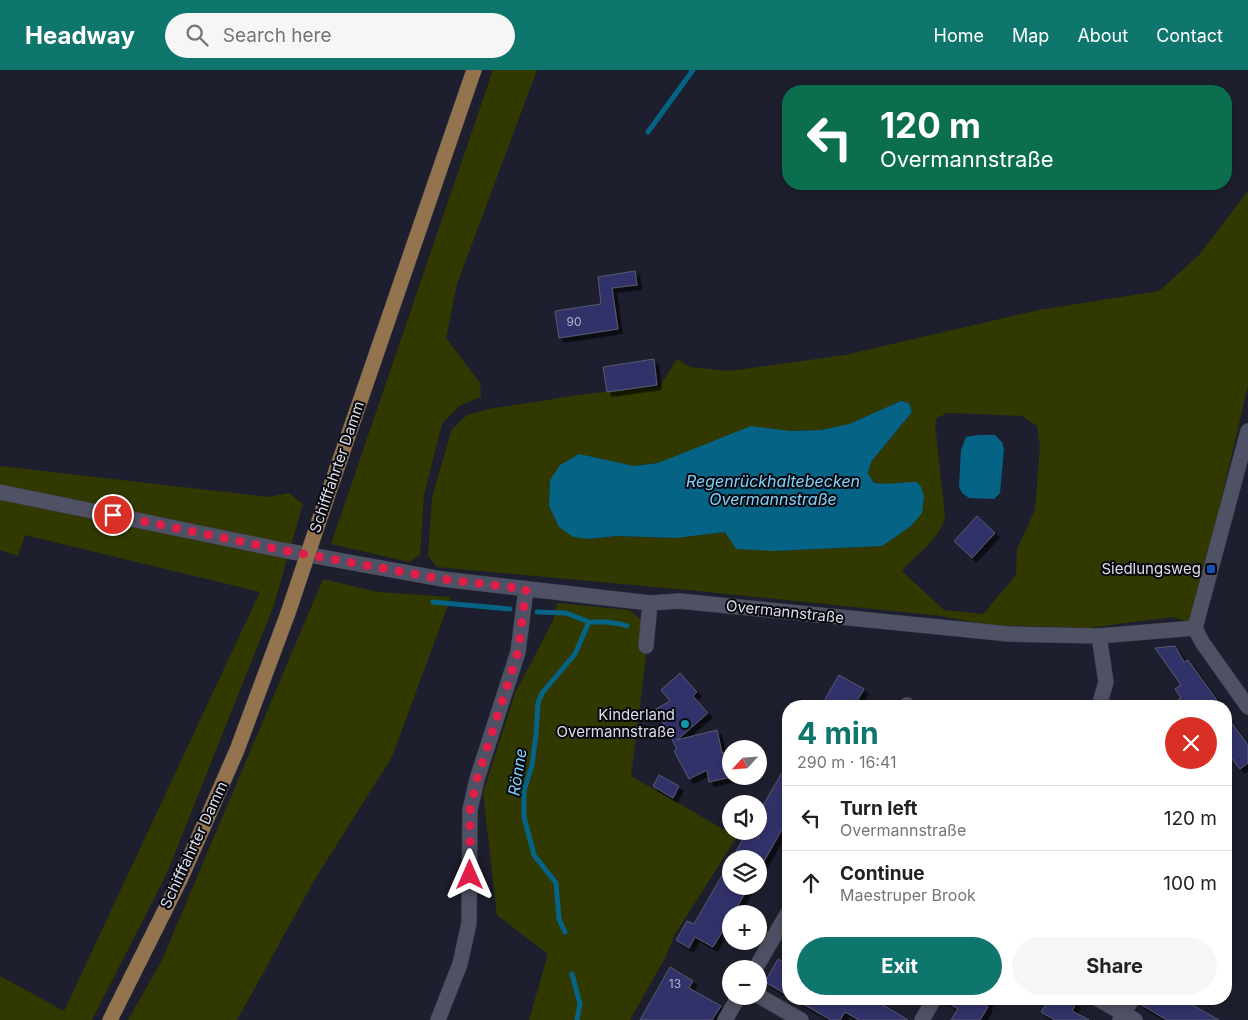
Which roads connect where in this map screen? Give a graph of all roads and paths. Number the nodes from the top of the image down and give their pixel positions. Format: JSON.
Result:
{"nodes":[{"id":1,"x":474,"y":70,"type":"edge"},
{"id":2,"x":1248,"y":431,"type":"edge"},
{"id":3,"x":0,"y":492,"type":"edge"},
{"id":4,"x":526,"y":589,"type":"junction"},
{"id":5,"x":650,"y":603,"type":"junction"},
{"id":6,"x":1195,"y":628,"type":"junction"},
{"id":7,"x":1099,"y":636,"type":"junction"},
{"id":8,"x":646,"y":646,"type":"dead end"},
{"id":9,"x":1101,"y":700,"type":"edge"},
{"id":10,"x":1248,"y":707,"type":"edge"},
{"id":11,"x":782,"y":923,"type":"edge"},
{"id":12,"x":760,"y":960,"type":"edge"},
{"id":13,"x":767,"y":1001,"type":"edge"},
{"id":14,"x":734,"y":1005,"type":"edge"},
{"id":15,"x":931,"y":1005,"type":"edge"},
{"id":16,"x":1107,"y":1005,"type":"edge"},
{"id":17,"x":1130,"y":1005,"type":"edge"},
{"id":18,"x":1126,"y":1018,"type":"edge"},
{"id":19,"x":110,"y":1020,"type":"edge"},
{"id":20,"x":438,"y":1020,"type":"edge"},
{"id":21,"x":725,"y":1020,"type":"edge"},
{"id":22,"x":801,"y":1020,"type":"edge"},
{"id":23,"x":922,"y":1020,"type":"edge"}],
"edges":[{"from":1,"to":19,"type":"main road","name":"Schifffahrter Damm","bridge":true},
{"from":2,"to":6,"type":"street"},
{"from":3,"to":4,"type":"street","name":"Overmannstraße"},
{"from":4,"to":5,"type":"street","name":"Overmannstraße"},
{"from":4,"to":20,"type":"street"},
{"from":5,"to":7,"type":"street","name":"Overmannstraße"},
{"from":5,"to":8,"type":"street"},
{"from":6,"to":7,"type":"street","name":"Overmannstraße"},
{"from":6,"to":10,"type":"street"},
{"from":7,"to":9,"type":"street"},
{"from":11,"to":12,"type":"street"},
{"from":13,"to":22,"type":"street"},
{"from":14,"to":21,"type":"street"},
{"from":15,"to":23,"type":"street"},
{"from":16,"to":18,"type":"street"},
{"from":17,"to":18,"type":"street"}]}
